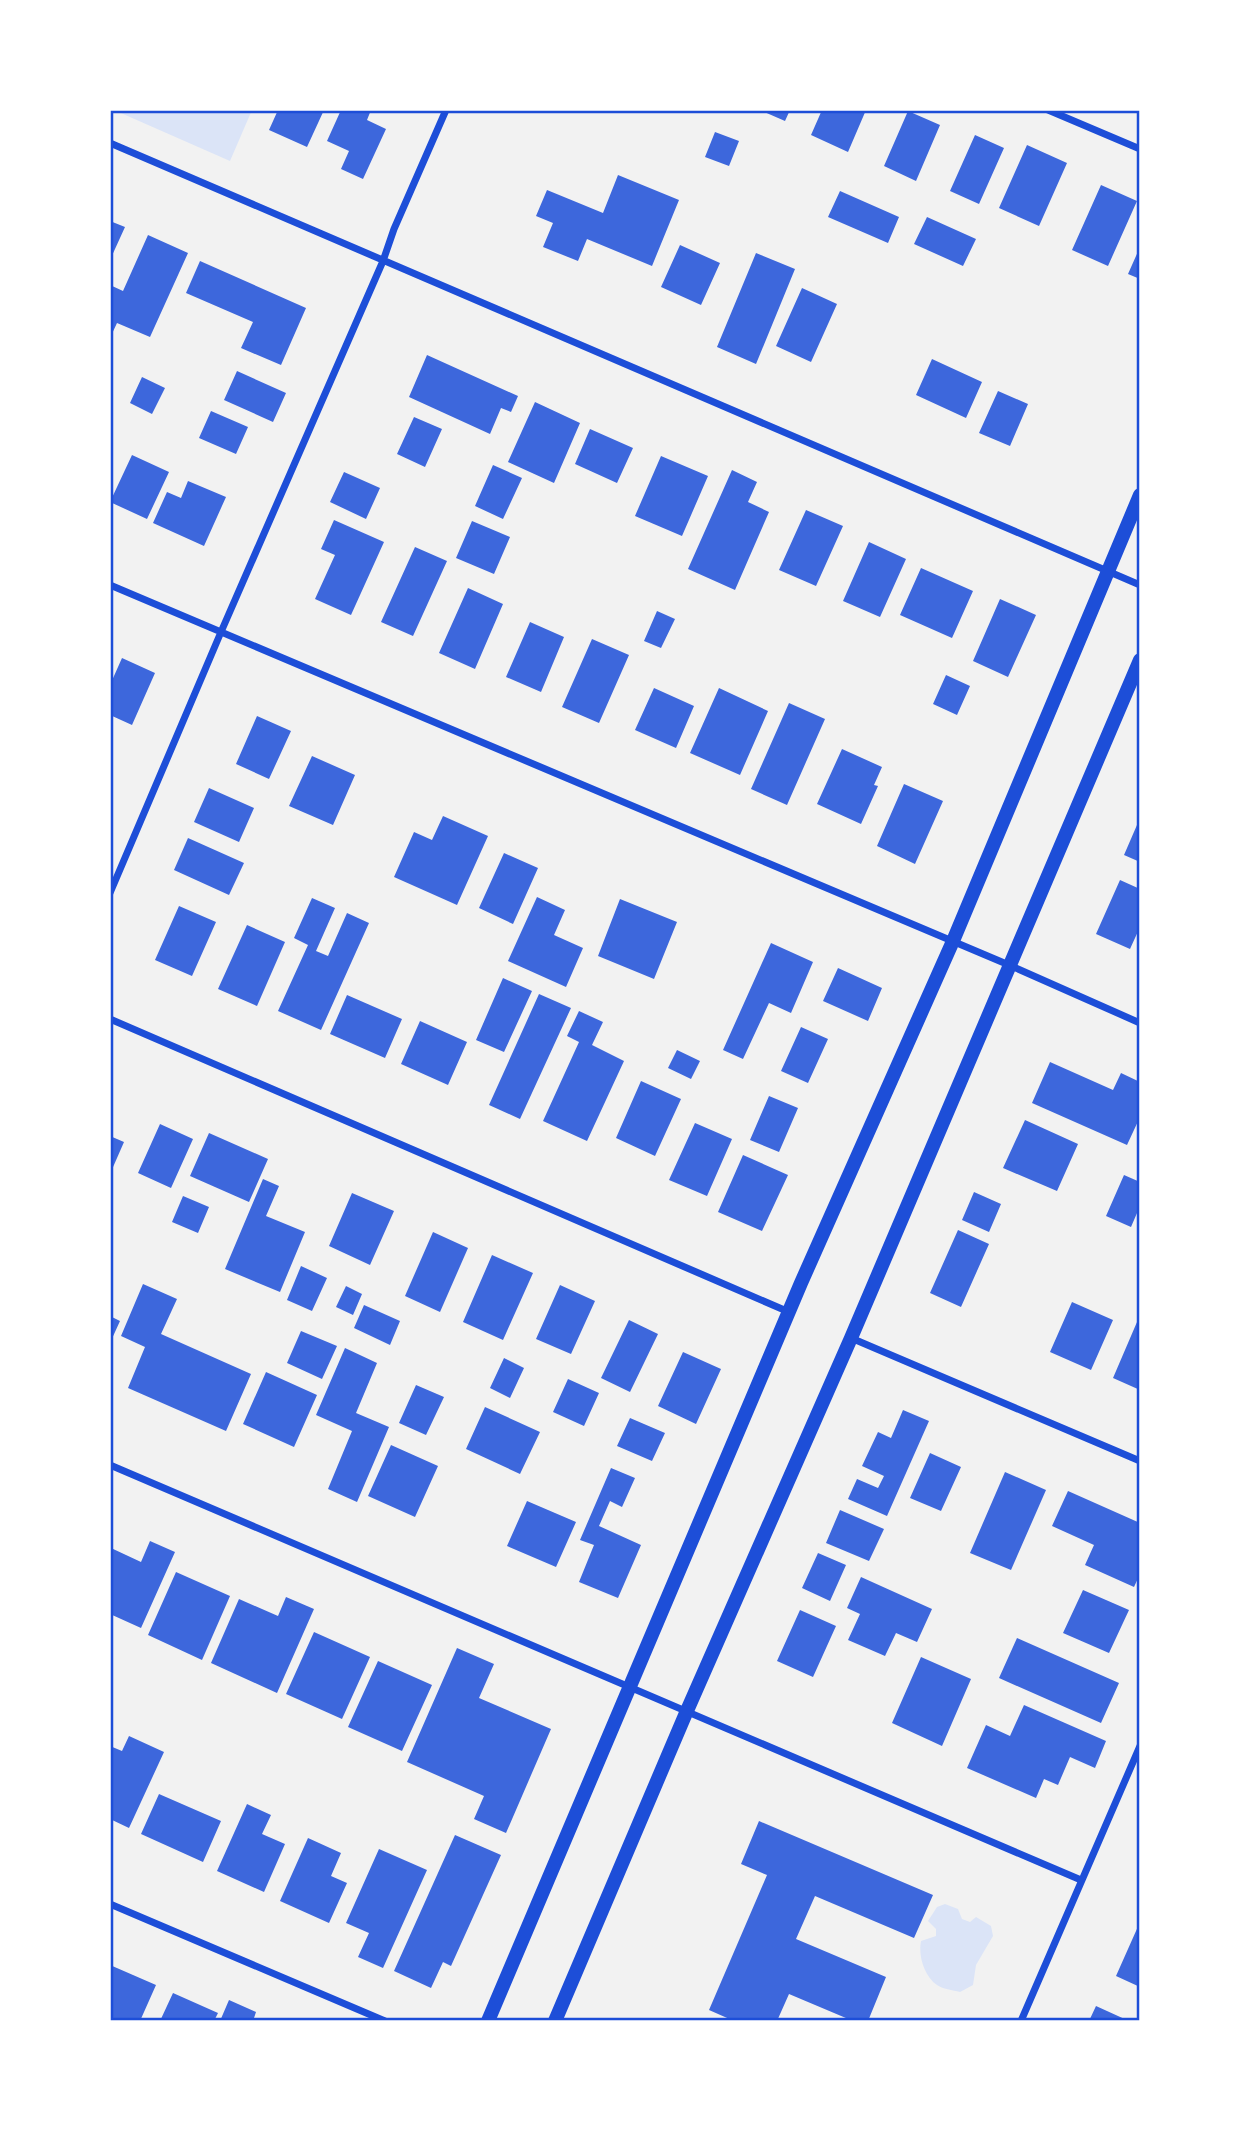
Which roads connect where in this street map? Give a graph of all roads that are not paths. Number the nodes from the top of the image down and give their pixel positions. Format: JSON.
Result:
{"nodes":[{"id":1,"x":446,"y":110,"type":"edge"},
{"id":2,"x":1048,"y":110,"type":"edge"},
{"id":3,"x":110,"y":143,"type":"edge"},
{"id":4,"x":1140,"y":149,"type":"edge"},
{"id":5,"x":383,"y":261,"type":"junction"},
{"id":6,"x":1140,"y":495,"type":"edge"},
{"id":7,"x":1109,"y":572,"type":"junction"},
{"id":8,"x":110,"y":585,"type":"edge"},
{"id":9,"x":1140,"y":585,"type":"edge"},
{"id":10,"x":221,"y":632,"type":"junction"},
{"id":11,"x":1140,"y":660,"type":"edge"},
{"id":12,"x":110,"y":893,"type":"edge"},
{"id":13,"x":953,"y":941,"type":"junction"},
{"id":14,"x":1009,"y":965,"type":"junction"},
{"id":15,"x":110,"y":1019,"type":"edge"},
{"id":16,"x":1140,"y":1023,"type":"edge"},
{"id":17,"x":789,"y":1312,"type":"junction"},
{"id":18,"x":851,"y":1338,"type":"junction"},
{"id":19,"x":1140,"y":1461,"type":"edge"},
{"id":20,"x":110,"y":1465,"type":"edge"},
{"id":21,"x":629,"y":1689,"type":"junction"},
{"id":22,"x":686,"y":1713,"type":"junction"},
{"id":23,"x":1140,"y":1746,"type":"edge"},
{"id":24,"x":1082,"y":1880,"type":"junction"},
{"id":25,"x":110,"y":1904,"type":"edge"},
{"id":26,"x":386,"y":2021,"type":"edge"},
{"id":27,"x":488,"y":2021,"type":"edge"},
{"id":28,"x":555,"y":2021,"type":"edge"},
{"id":29,"x":1021,"y":2021,"type":"edge"}],
"edges":[{"from":1,"to":5,"type":"street"},
{"from":2,"to":4,"type":"street"},
{"from":3,"to":5,"type":"street"},
{"from":5,"to":7,"type":"street"},
{"from":5,"to":10,"type":"street"},
{"from":6,"to":7,"type":"main road"},
{"from":7,"to":9,"type":"street"},
{"from":7,"to":13,"type":"main road"},
{"from":8,"to":10,"type":"street"},
{"from":10,"to":12,"type":"street"},
{"from":10,"to":13,"type":"street"},
{"from":11,"to":14,"type":"main road"},
{"from":13,"to":14,"type":"street"},
{"from":13,"to":17,"type":"main road"},
{"from":14,"to":16,"type":"street"},
{"from":14,"to":18,"type":"main road"},
{"from":15,"to":17,"type":"street"},
{"from":17,"to":21,"type":"main road"},
{"from":18,"to":19,"type":"street"},
{"from":18,"to":22,"type":"main road"},
{"from":20,"to":21,"type":"street"},
{"from":21,"to":22,"type":"street"},
{"from":21,"to":27,"type":"main road"},
{"from":22,"to":24,"type":"street"},
{"from":22,"to":28,"type":"main road"},
{"from":23,"to":24,"type":"street"},
{"from":24,"to":29,"type":"street"},
{"from":25,"to":26,"type":"street"}]}
